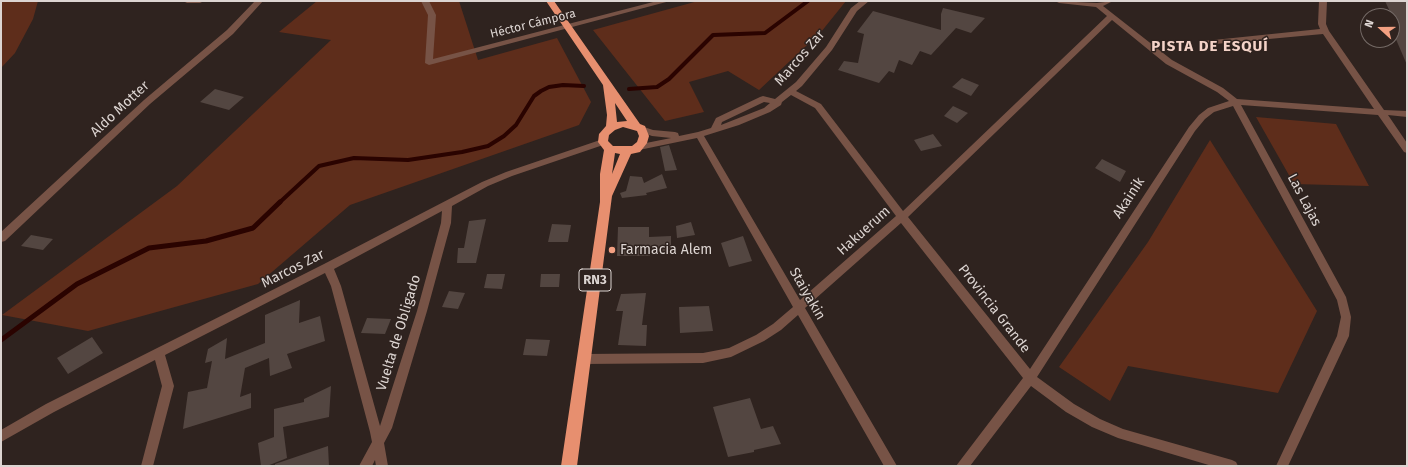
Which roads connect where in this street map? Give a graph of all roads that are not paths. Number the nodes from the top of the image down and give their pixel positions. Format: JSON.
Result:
{"nodes":[{"id":1,"x":187,"y":1,"type":"edge"},
{"id":2,"x":200,"y":1,"type":"edge"},
{"id":3,"x":259,"y":1,"type":"edge"},
{"id":4,"x":425,"y":1,"type":"edge"},
{"id":5,"x":550,"y":1,"type":"edge"},
{"id":6,"x":666,"y":1,"type":"edge"},
{"id":7,"x":865,"y":1,"type":"edge"},
{"id":8,"x":1059,"y":1,"type":"edge"},
{"id":9,"x":1109,"y":1,"type":"edge"},
{"id":10,"x":1323,"y":1,"type":"edge"},
{"id":11,"x":1098,"y":5,"type":"junction"},
{"id":12,"x":1112,"y":15,"type":"junction"},
{"id":13,"x":569,"y":28,"type":"junction"},
{"id":14,"x":1325,"y":31,"type":"junction"},
{"id":15,"x":1204,"y":43,"type":"dead end"},
{"id":16,"x":606,"y":84,"type":"junction"},
{"id":17,"x":792,"y":92,"type":"junction"},
{"id":18,"x":1235,"y":102,"type":"junction"},
{"id":19,"x":1381,"y":112,"type":"junction"},
{"id":20,"x":1407,"y":114,"type":"edge"},
{"id":21,"x":610,"y":127,"type":"junction"},
{"id":22,"x":638,"y":127,"type":"junction"},
{"id":23,"x":699,"y":135,"type":"junction"},
{"id":24,"x":607,"y":146,"type":"junction"},
{"id":25,"x":639,"y":147,"type":"junction"},
{"id":26,"x":1407,"y":150,"type":"edge"},
{"id":27,"x":628,"y":151,"type":"junction"},
{"id":28,"x":606,"y":202,"type":"junction"},
{"id":29,"x":447,"y":204,"type":"junction"},
{"id":30,"x":902,"y":217,"type":"junction"},
{"id":31,"x":1,"y":238,"type":"edge"},
{"id":32,"x":328,"y":266,"type":"junction"},
{"id":33,"x":799,"y":308,"type":"junction"},
{"id":34,"x":158,"y":353,"type":"junction"},
{"id":35,"x":584,"y":359,"type":"junction"},
{"id":36,"x":1030,"y":378,"type":"junction"},
{"id":37,"x":1,"y":436,"type":"edge"},
{"id":38,"x":378,"y":445,"type":"junction"},
{"id":39,"x":147,"y":466,"type":"edge"},
{"id":40,"x":365,"y":466,"type":"edge"},
{"id":41,"x":382,"y":466,"type":"edge"},
{"id":42,"x":569,"y":466,"type":"edge"},
{"id":43,"x":891,"y":466,"type":"edge"},
{"id":44,"x":962,"y":466,"type":"edge"},
{"id":45,"x":1232,"y":466,"type":"edge"},
{"id":46,"x":1282,"y":466,"type":"edge"}],
"edges":[{"from":1,"to":2,"type":"street"},
{"from":3,"to":31,"type":"street","name":"Aldo Motter"},
{"from":4,"to":13,"type":"street","name":"Héctor Cámpora"},
{"from":5,"to":13,"type":"highway","number":"RN3"},
{"from":6,"to":13,"type":"street","name":"Héctor Cámpora"},
{"from":7,"to":17,"type":"street","name":"Marcos Zar"},
{"from":8,"to":11,"type":"street"},
{"from":9,"to":11,"type":"street"},
{"from":10,"to":14,"type":"street"},
{"from":11,"to":12,"type":"street","name":"Las Lajas"},
{"from":12,"to":18,"type":"street","name":"Las Lajas"},
{"from":12,"to":30,"type":"street","name":"Hakuerum"},
{"from":13,"to":16,"type":"highway","number":"RN3"},
{"from":14,"to":15,"type":"street"},
{"from":14,"to":19,"type":"street"},
{"from":16,"to":21,"type":"highway","number":"RN3"},
{"from":16,"to":22,"type":"highway","number":"RN3"},
{"from":17,"to":23,"type":"street","name":"Marcos Zar"},
{"from":17,"to":30,"type":"street","name":"Provincia Grande"},
{"from":18,"to":19,"type":"street","name":"Akainik"},
{"from":18,"to":36,"type":"street","name":"Akainik"},
{"from":18,"to":46,"type":"street","name":"Las Lajas"},
{"from":19,"to":20,"type":"street","name":"Akainik"},
{"from":19,"to":26,"type":"street"},
{"from":21,"to":22,"type":"highway"},
{"from":21,"to":24,"type":"highway","number":"RN3"},
{"from":22,"to":23,"type":"street"},
{"from":22,"to":25,"type":"highway"},
{"from":23,"to":25,"type":"street"},
{"from":23,"to":33,"type":"street","name":"Staiyakin"},
{"from":24,"to":27,"type":"highway"},
{"from":24,"to":28,"type":"highway","number":"RN3"},
{"from":24,"to":29,"type":"street","name":"Marcos Zar"},
{"from":25,"to":27,"type":"highway"},
{"from":27,"to":28,"type":"highway","number":"RN3"},
{"from":28,"to":35,"type":"highway","number":"RN3"},
{"from":29,"to":32,"type":"street","name":"Marcos Zar"},
{"from":29,"to":38,"type":"street","name":"Vuelta de Obligado"},
{"from":30,"to":33,"type":"street","name":"Hakuerum"},
{"from":30,"to":36,"type":"street","name":"Provincia Grande"},
{"from":32,"to":34,"type":"street","name":"Marcos Zar"},
{"from":32,"to":38,"type":"street"},
{"from":33,"to":35,"type":"street","name":"Hakuerum"},
{"from":33,"to":43,"type":"street","name":"Staiyakin"},
{"from":34,"to":37,"type":"street","name":"Marcos Zar"},
{"from":34,"to":39,"type":"street"},
{"from":35,"to":42,"type":"highway","number":"RN3"},
{"from":36,"to":44,"type":"street","name":"Akainik"},
{"from":36,"to":45,"type":"street","name":"Provincia Grande"},
{"from":38,"to":40,"type":"street","name":"Vuelta de Obligado"},
{"from":38,"to":41,"type":"street"}]}
